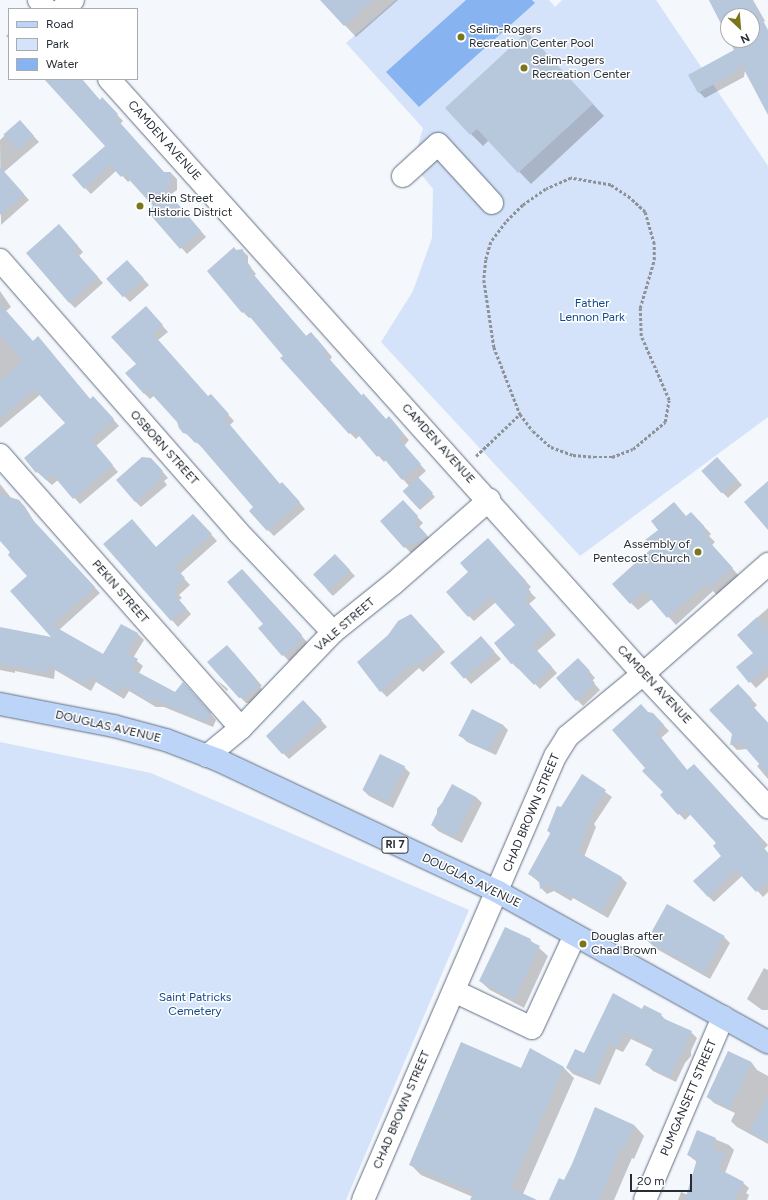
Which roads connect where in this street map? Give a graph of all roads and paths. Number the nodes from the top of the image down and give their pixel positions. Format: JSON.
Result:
{"nodes":[{"id":1,"x":38,"y":0,"type":"edge"},
{"id":2,"x":73,"y":0,"type":"edge"},
{"id":3,"x":45,"y":8,"type":"edge"},
{"id":4,"x":63,"y":8,"type":"edge"},
{"id":5,"x":110,"y":80,"type":"edge"},
{"id":6,"x":404,"y":176,"type":"dead end"},
{"id":7,"x":492,"y":203,"type":"dead end"},
{"id":8,"x":0,"y":260,"type":"edge"},
{"id":9,"x":520,"y":414,"type":"junction"},
{"id":10,"x":0,"y":456,"type":"edge"},
{"id":11,"x":472,"y":460,"type":"dead end"},
{"id":12,"x":488,"y":500,"type":"junction"},
{"id":13,"x":768,"y":564,"type":"edge"},
{"id":14,"x":333,"y":632,"type":"junction"},
{"id":15,"x":643,"y":674,"type":"junction"},
{"id":16,"x":0,"y":704,"type":"edge"},
{"id":17,"x":241,"y":728,"type":"junction"},
{"id":18,"x":208,"y":756,"type":"junction"},
{"id":19,"x":768,"y":806,"type":"edge"},
{"id":20,"x":498,"y":892,"type":"junction"},
{"id":21,"x":574,"y":935,"type":"junction"},
{"id":22,"x":454,"y":991,"type":"junction"},
{"id":23,"x":723,"y":1017,"type":"junction"},
{"id":24,"x":768,"y":1042,"type":"edge"},
{"id":25,"x":363,"y":1200,"type":"edge"},
{"id":26,"x":645,"y":1200,"type":"edge"}],
"edges":[{"from":1,"to":3,"type":"street"},
{"from":2,"to":4,"type":"street"},
{"from":5,"to":12,"type":"street","name":"CAMDEN AVENUE"},
{"from":6,"to":7,"type":"street"},
{"from":8,"to":14,"type":"street","name":"OSBORN STREET"},
{"from":9,"to":9,"type":"path"},
{"from":9,"to":11,"type":"path"},
{"from":10,"to":17,"type":"street","name":"PEKIN STREET"},
{"from":12,"to":14,"type":"street","name":"VALE STREET"},
{"from":12,"to":15,"type":"street","name":"CAMDEN AVENUE"},
{"from":13,"to":15,"type":"street","name":"CHAD BROWN STREET"},
{"from":14,"to":17,"type":"street","name":"VALE STREET"},
{"from":15,"to":19,"type":"street","name":"CAMDEN AVENUE"},
{"from":15,"to":20,"type":"street","name":"CHAD BROWN STREET"},
{"from":16,"to":18,"type":"main road","name":"DOUGLAS AVENUE","number":"RI 7"},
{"from":17,"to":18,"type":"street","name":"VALE STREET"},
{"from":18,"to":20,"type":"main road","name":"DOUGLAS AVENUE","number":"RI 7"},
{"from":20,"to":21,"type":"main road","name":"DOUGLAS AVENUE","number":"RI 7"},
{"from":20,"to":22,"type":"street","name":"CHAD BROWN STREET"},
{"from":21,"to":22,"type":"street"},
{"from":21,"to":23,"type":"main road","name":"DOUGLAS AVENUE","number":"RI 7"},
{"from":22,"to":25,"type":"street","name":"CHAD BROWN STREET"},
{"from":23,"to":24,"type":"main road","name":"DOUGLAS AVENUE","number":"RI 7"},
{"from":23,"to":26,"type":"street","name":"PUMGANSETT STREET"}]}
